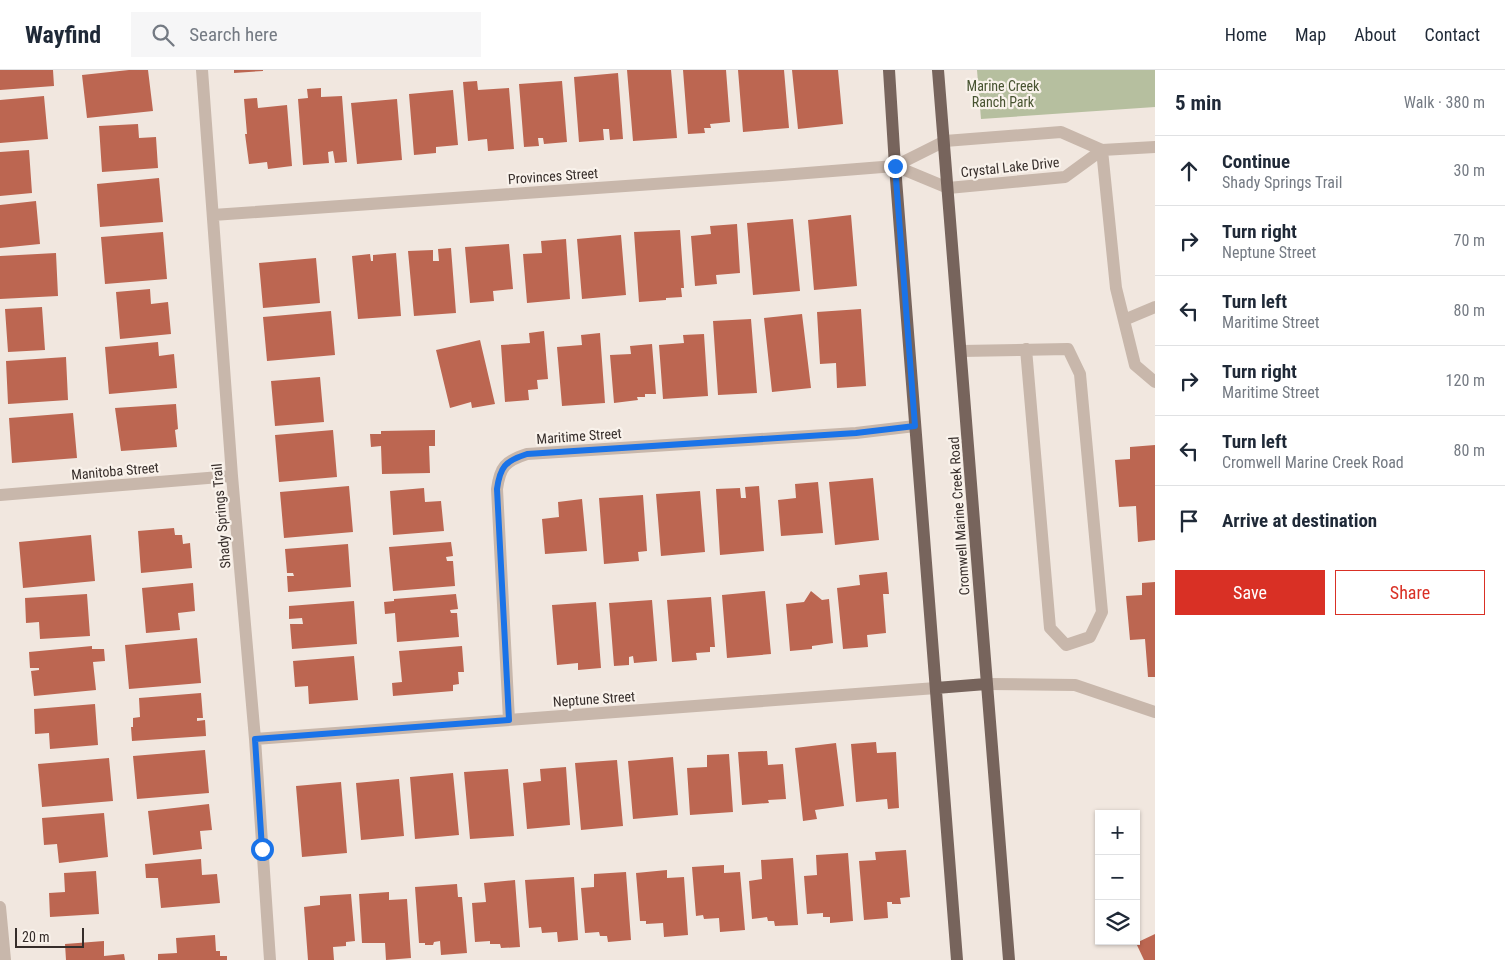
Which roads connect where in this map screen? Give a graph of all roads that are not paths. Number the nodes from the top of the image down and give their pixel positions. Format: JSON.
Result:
{"nodes":[{"id":1,"x":202,"y":70,"type":"edge"},
{"id":2,"x":889,"y":70,"type":"edge"},
{"id":3,"x":938,"y":70,"type":"edge"},
{"id":4,"x":945,"y":141,"type":"junction"},
{"id":5,"x":1155,"y":147,"type":"edge"},
{"id":6,"x":1102,"y":150,"type":"junction"},
{"id":7,"x":895,"y":166,"type":"junction"},
{"id":8,"x":948,"y":188,"type":"junction"},
{"id":9,"x":213,"y":215,"type":"junction"},
{"id":10,"x":1155,"y":307,"type":"edge"},
{"id":11,"x":1124,"y":320,"type":"junction"},
{"id":12,"x":1026,"y":349,"type":"junction"},
{"id":13,"x":962,"y":351,"type":"junction"},
{"id":14,"x":1155,"y":382,"type":"edge"},
{"id":15,"x":915,"y":426,"type":"junction"},
{"id":16,"x":232,"y":476,"type":"junction"},
{"id":17,"x":0,"y":495,"type":"edge"},
{"id":18,"x":986,"y":684,"type":"junction"},
{"id":19,"x":936,"y":688,"type":"junction"},
{"id":20,"x":1155,"y":712,"type":"edge"},
{"id":21,"x":509,"y":720,"type":"junction"},
{"id":22,"x":255,"y":739,"type":"junction"},
{"id":23,"x":0,"y":907,"type":"edge"},
{"id":24,"x":4,"y":960,"type":"edge"},
{"id":25,"x":270,"y":960,"type":"edge"},
{"id":26,"x":957,"y":960,"type":"edge"},
{"id":27,"x":1009,"y":960,"type":"edge"}],
"edges":[{"from":1,"to":9,"type":"street","name":"Shady Springs Trail"},
{"from":2,"to":7,"type":"main road"},
{"from":3,"to":4,"type":"main road","name":"Cromwell Marine Creek Road"},
{"from":4,"to":6,"type":"street","name":"Crystal Lake Drive"},
{"from":4,"to":7,"type":"street","name":"Crystal Lake Drive"},
{"from":4,"to":8,"type":"main road","name":"Cromwell Marine Creek Road"},
{"from":5,"to":6,"type":"street","name":"Crystal Lake Drive"},
{"from":6,"to":8,"type":"street","name":"Crystal Lake Drive"},
{"from":6,"to":11,"type":"street"},
{"from":7,"to":8,"type":"street","name":"Crystal Lake Drive"},
{"from":7,"to":9,"type":"street","name":"Provinces Street"},
{"from":7,"to":15,"type":"main road"},
{"from":8,"to":13,"type":"main road","name":"Cromwell Marine Creek Road"},
{"from":9,"to":16,"type":"street","name":"Shady Springs Trail"},
{"from":10,"to":11,"type":"street"},
{"from":11,"to":14,"type":"street"},
{"from":12,"to":12,"type":"street"},
{"from":12,"to":13,"type":"street"},
{"from":13,"to":18,"type":"main road","name":"Cromwell Marine Creek Road"},
{"from":15,"to":19,"type":"main road"},
{"from":15,"to":21,"type":"street","name":"Maritime Street"},
{"from":16,"to":17,"type":"street","name":"Manitoba Street"},
{"from":16,"to":22,"type":"street","name":"Shady Springs Trail"},
{"from":18,"to":19,"type":"main road"},
{"from":18,"to":20,"type":"street"},
{"from":18,"to":27,"type":"main road","name":"Cromwell Marine Creek Road"},
{"from":19,"to":21,"type":"street","name":"Neptune Street"},
{"from":19,"to":26,"type":"main road"},
{"from":21,"to":22,"type":"street","name":"Neptune Street"},
{"from":22,"to":25,"type":"street","name":"Shady Springs Trail"},
{"from":23,"to":24,"type":"street"}]}
